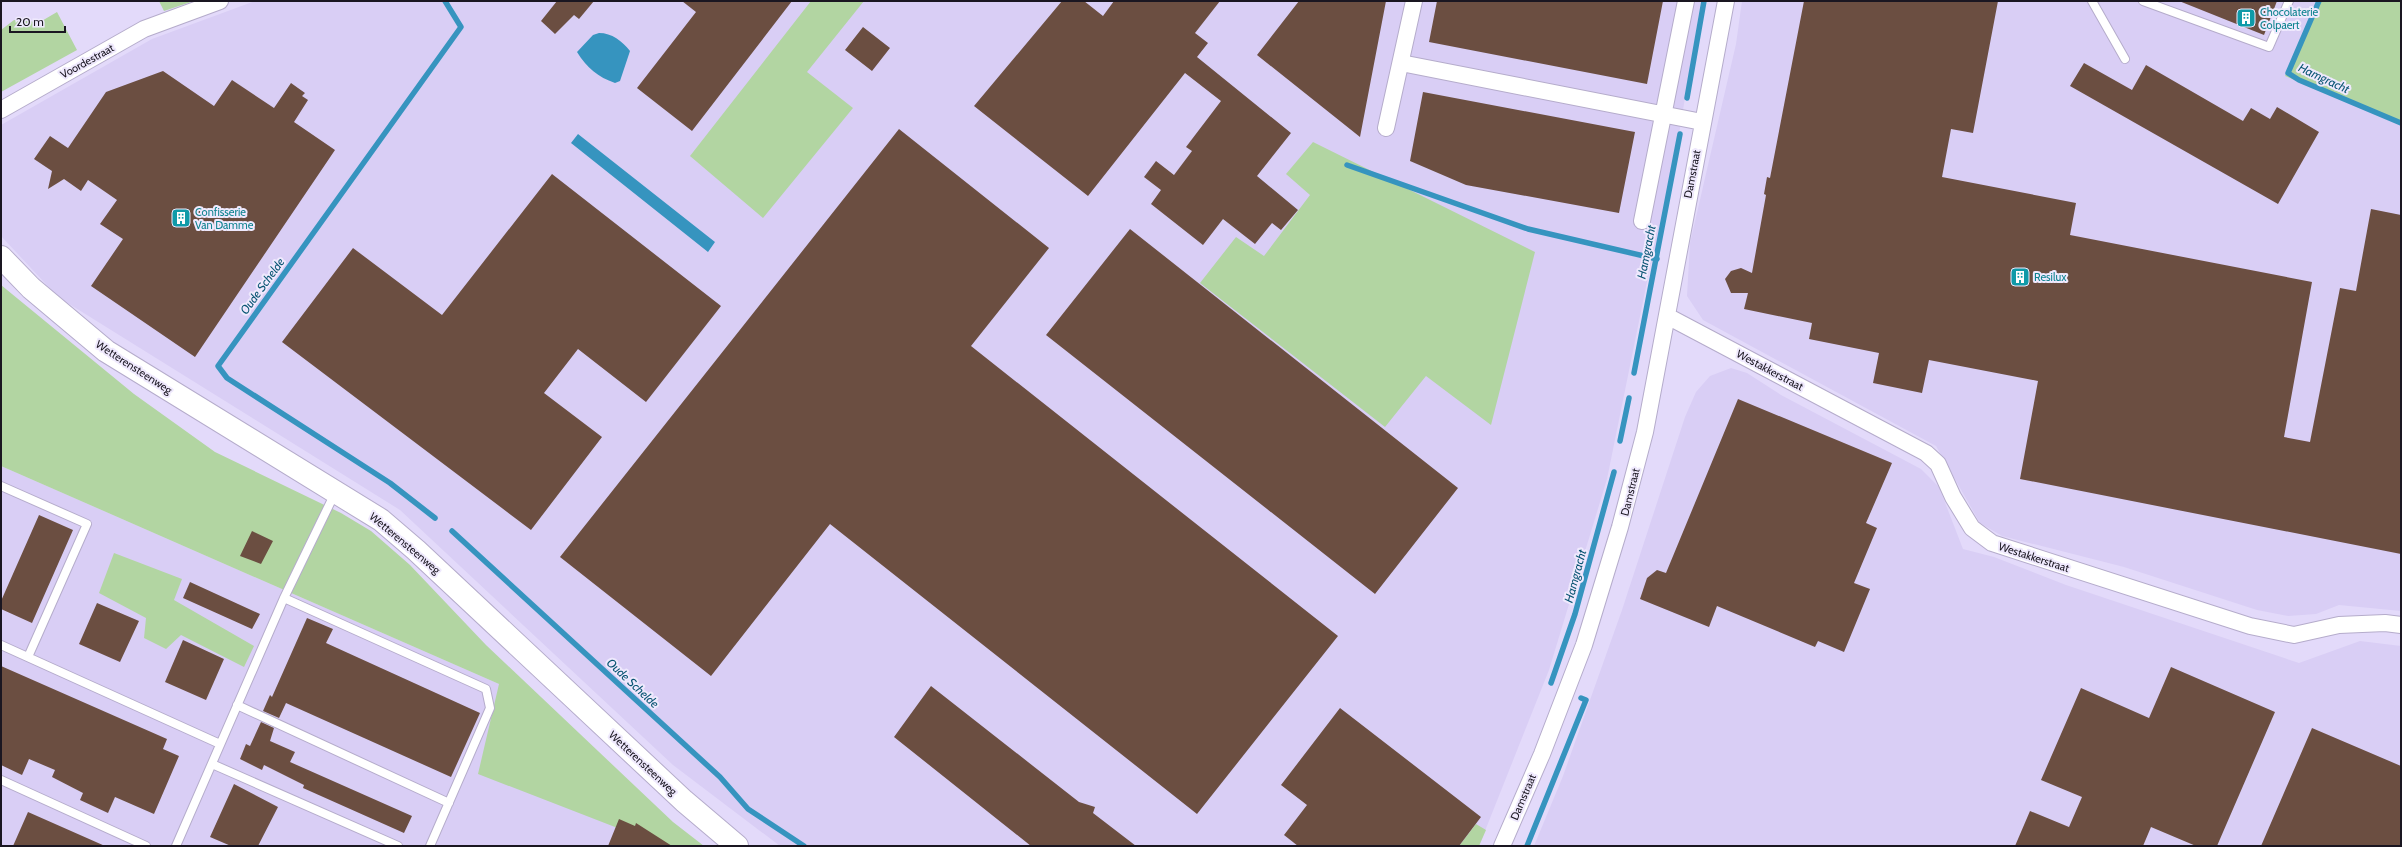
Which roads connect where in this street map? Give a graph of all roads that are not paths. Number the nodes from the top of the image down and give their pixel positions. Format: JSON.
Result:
{"nodes":[{"id":1,"x":220,"y":1,"type":"edge"},
{"id":2,"x":1414,"y":1,"type":"edge"},
{"id":3,"x":1686,"y":1,"type":"edge"},
{"id":4,"x":1726,"y":1,"type":"edge"},
{"id":5,"x":2092,"y":1,"type":"edge"},
{"id":6,"x":2143,"y":1,"type":"edge"},
{"id":7,"x":2289,"y":1,"type":"edge"},
{"id":8,"x":2126,"y":59,"type":"dead end"},
{"id":9,"x":1401,"y":62,"type":"junction"},
{"id":10,"x":1,"y":110,"type":"edge"},
{"id":11,"x":1665,"y":114,"type":"junction"},
{"id":12,"x":1702,"y":122,"type":"junction"},
{"id":13,"x":1386,"y":128,"type":"dead end"},
{"id":14,"x":1642,"y":221,"type":"dead end"},
{"id":15,"x":1,"y":257,"type":"edge"},
{"id":16,"x":1667,"y":316,"type":"junction"},
{"id":17,"x":1,"y":486,"type":"edge"},
{"id":18,"x":336,"y":491,"type":"junction"},
{"id":19,"x":284,"y":598,"type":"junction"},
{"id":20,"x":2401,"y":625,"type":"edge"},
{"id":21,"x":1,"y":645,"type":"edge"},
{"id":22,"x":28,"y":657,"type":"junction"},
{"id":23,"x":237,"y":705,"type":"junction"},
{"id":24,"x":220,"y":744,"type":"junction"},
{"id":25,"x":212,"y":764,"type":"junction"},
{"id":26,"x":1,"y":780,"type":"edge"},
{"id":27,"x":449,"y":803,"type":"junction"},
{"id":28,"x":146,"y":846,"type":"edge"},
{"id":29,"x":176,"y":846,"type":"edge"},
{"id":30,"x":398,"y":846,"type":"edge"},
{"id":31,"x":430,"y":846,"type":"edge"},
{"id":32,"x":737,"y":846,"type":"edge"},
{"id":33,"x":1502,"y":846,"type":"edge"}],
"edges":[{"from":1,"to":10,"type":"street","name":"Voordestraat"},
{"from":2,"to":9,"type":"street"},
{"from":3,"to":11,"type":"street"},
{"from":4,"to":12,"type":"street","name":"Damstraat"},
{"from":5,"to":8,"type":"lane"},
{"from":6,"to":7,"type":"lane"},
{"from":9,"to":11,"type":"street"},
{"from":9,"to":13,"type":"street"},
{"from":11,"to":12,"type":"street"},
{"from":11,"to":14,"type":"street"},
{"from":12,"to":16,"type":"street","name":"Damstraat"},
{"from":15,"to":18,"type":"street","name":"Wetterensteenweg"},
{"from":16,"to":20,"type":"street","name":"Westakkerstraat"},
{"from":16,"to":33,"type":"street","name":"Damstraat"},
{"from":17,"to":22,"type":"lane"},
{"from":18,"to":19,"type":"lane"},
{"from":18,"to":32,"type":"street","name":"Wetterensteenweg"},
{"from":19,"to":23,"type":"lane"},
{"from":19,"to":27,"type":"lane"},
{"from":21,"to":22,"type":"lane"},
{"from":22,"to":24,"type":"lane"},
{"from":23,"to":24,"type":"lane"},
{"from":23,"to":27,"type":"lane"},
{"from":24,"to":25,"type":"lane"},
{"from":25,"to":29,"type":"lane"},
{"from":25,"to":30,"type":"lane"},
{"from":26,"to":28,"type":"lane"},
{"from":27,"to":31,"type":"lane"}]}
